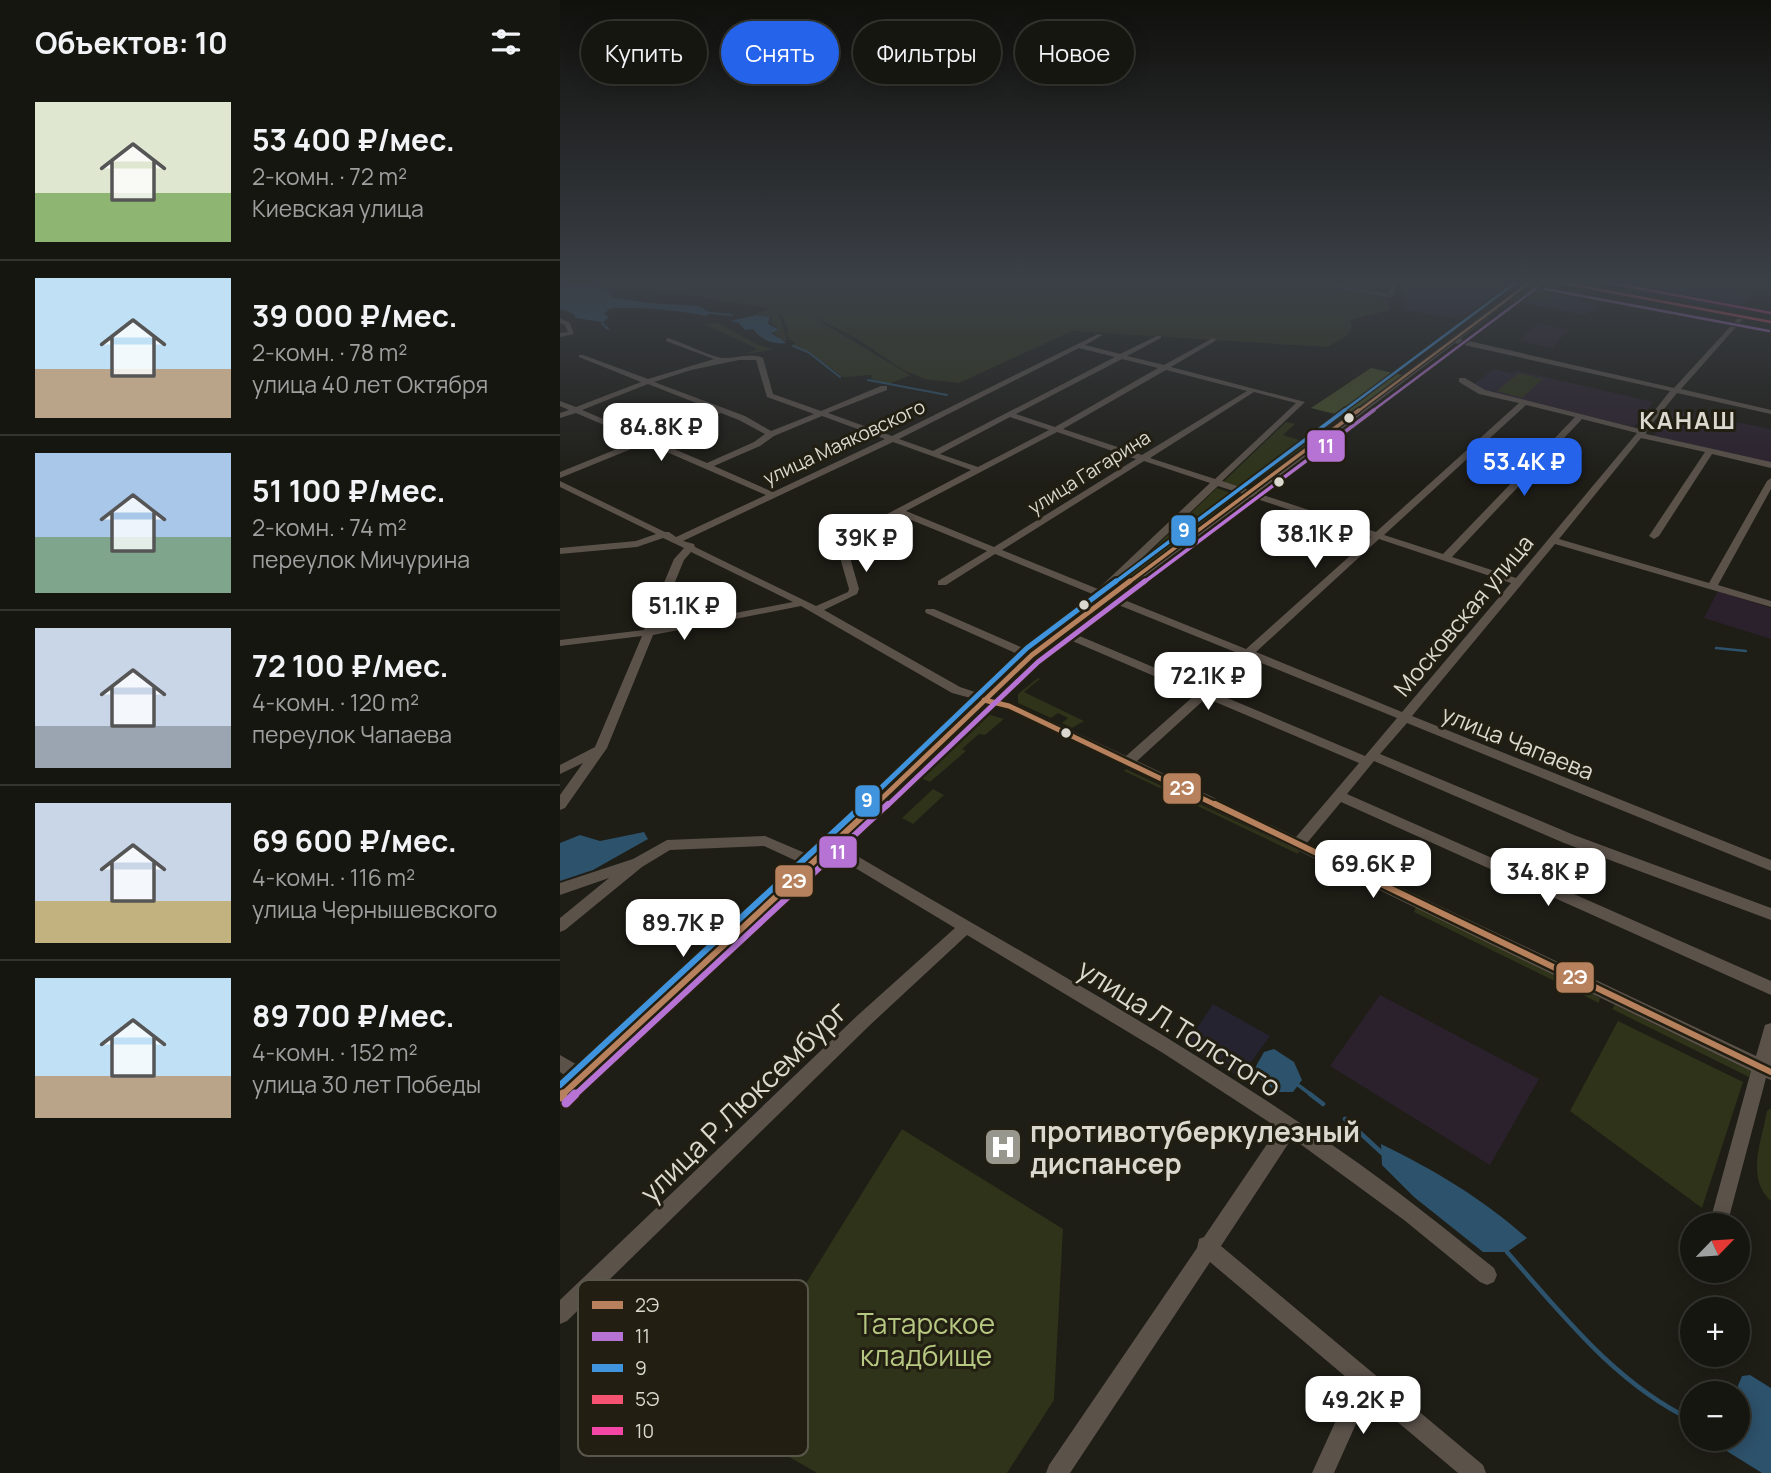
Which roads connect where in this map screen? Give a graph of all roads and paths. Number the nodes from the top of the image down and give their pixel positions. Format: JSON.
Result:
{"nodes":[{"id":1,"x":691,"y":349,"type":"edge"},
{"id":2,"x":1074,"y":349,"type":"edge"},
{"id":3,"x":1088,"y":349,"type":"edge"},
{"id":4,"x":1137,"y":349,"type":"edge"},
{"id":5,"x":1198,"y":349,"type":"edge"},
{"id":6,"x":1441,"y":349,"type":"edge"},
{"id":7,"x":1492,"y":349,"type":"edge"},
{"id":8,"x":1713,"y":349,"type":"edge"},
{"id":9,"x":580,"y":356,"type":"dead end"},
{"id":10,"x":1119,"y":358,"type":"junction"},
{"id":11,"x":719,"y":359,"type":"junction"},
{"id":12,"x":1163,"y":370,"type":"junction"},
{"id":13,"x":1462,"y":380,"type":"dead end"},
{"id":14,"x":649,"y":383,"type":"junction"},
{"id":15,"x":884,"y":388,"type":"dead end"},
{"id":16,"x":1253,"y":390,"type":"junction"},
{"id":17,"x":1675,"y":390,"type":"junction"},
{"id":18,"x":1525,"y":402,"type":"junction"},
{"id":19,"x":560,"y":404,"type":"edge"},
{"id":20,"x":575,"y":410,"type":"junction"},
{"id":21,"x":720,"y":410,"type":"junction"},
{"id":22,"x":1771,"y":412,"type":"edge"},
{"id":23,"x":825,"y":414,"type":"junction"},
{"id":24,"x":1012,"y":415,"type":"junction"},
{"id":25,"x":560,"y":416,"type":"edge"},
{"id":26,"x":1581,"y":416,"type":"junction"},
{"id":27,"x":1055,"y":430,"type":"junction"},
{"id":28,"x":1642,"y":433,"type":"junction"},
{"id":29,"x":771,"y":435,"type":"junction"},
{"id":30,"x":895,"y":438,"type":"junction"},
{"id":31,"x":646,"y":440,"type":"junction"},
{"id":32,"x":1709,"y":452,"type":"junction"},
{"id":33,"x":935,"y":453,"type":"junction"},
{"id":34,"x":1141,"y":460,"type":"junction"},
{"id":35,"x":1771,"y":465,"type":"edge"},
{"id":36,"x":706,"y":467,"type":"junction"},
{"id":37,"x":978,"y":470,"type":"junction"},
{"id":38,"x":560,"y":475,"type":"edge"},
{"id":39,"x":1771,"y":481,"type":"edge"},
{"id":40,"x":1214,"y":483,"type":"junction"},
{"id":41,"x":560,"y":484,"type":"edge"},
{"id":42,"x":773,"y":495,"type":"junction"},
{"id":43,"x":1248,"y":495,"type":"junction"},
{"id":44,"x":900,"y":512,"type":"junction"},
{"id":45,"x":666,"y":534,"type":"junction"},
{"id":46,"x":1376,"y":536,"type":"junction"},
{"id":47,"x":1654,"y":536,"type":"dead end"},
{"id":48,"x":677,"y":540,"type":"junction"},
{"id":49,"x":1553,"y":540,"type":"junction"},
{"id":50,"x":691,"y":546,"type":"junction"},
{"id":51,"x":560,"y":551,"type":"edge"},
{"id":52,"x":995,"y":551,"type":"junction"},
{"id":53,"x":1445,"y":558,"type":"junction"},
{"id":54,"x":1518,"y":582,"type":"junction"},
{"id":55,"x":942,"y":583,"type":"dead end"},
{"id":56,"x":1712,"y":587,"type":"junction"},
{"id":57,"x":852,"y":594,"type":"joint"},
{"id":58,"x":1104,"y":595,"type":"junction"},
{"id":59,"x":803,"y":603,"type":"junction"},
{"id":60,"x":1771,"y":604,"type":"edge"},
{"id":61,"x":816,"y":610,"type":"junction"},
{"id":62,"x":930,"y":611,"type":"dead end"},
{"id":63,"x":652,"y":632,"type":"junction"},
{"id":64,"x":1061,"y":632,"type":"junction"},
{"id":65,"x":560,"y":643,"type":"edge"},
{"id":66,"x":1246,"y":653,"type":"junction"},
{"id":67,"x":1031,"y":656,"type":"junction"},
{"id":68,"x":1204,"y":692,"type":"junction"},
{"id":69,"x":984,"y":700,"type":"junction"},
{"id":70,"x":1404,"y":718,"type":"junction"},
{"id":71,"x":601,"y":748,"type":"junction"},
{"id":72,"x":1370,"y":759,"type":"junction"},
{"id":73,"x":1128,"y":762,"type":"junction"},
{"id":74,"x":560,"y":770,"type":"edge"},
{"id":75,"x":1339,"y":796,"type":"junction"},
{"id":76,"x":560,"y":805,"type":"edge"},
{"id":77,"x":1298,"y":844,"type":"junction"},
{"id":78,"x":831,"y":847,"type":"junction"},
{"id":79,"x":637,"y":863,"type":"junction"},
{"id":80,"x":814,"y":863,"type":"junction"},
{"id":81,"x":1771,"y":866,"type":"edge"},
{"id":82,"x":560,"y":889,"type":"edge"},
{"id":83,"x":1771,"y":914,"type":"edge"},
{"id":84,"x":560,"y":926,"type":"edge"},
{"id":85,"x":964,"y":929,"type":"junction"},
{"id":86,"x":1771,"y":988,"type":"edge"},
{"id":87,"x":1771,"y":1030,"type":"edge"},
{"id":88,"x":560,"y":1062,"type":"edge"},
{"id":89,"x":1766,"y":1069,"type":"edge"},
{"id":90,"x":582,"y":1077,"type":"junction"},
{"id":91,"x":560,"y":1097,"type":"edge"},
{"id":92,"x":1290,"y":1126,"type":"junction"},
{"id":93,"x":1722,"y":1213,"type":"edge"},
{"id":94,"x":1206,"y":1246,"type":"junction"},
{"id":95,"x":1487,"y":1275,"type":"dead end"},
{"id":96,"x":595,"y":1280,"type":"edge"},
{"id":97,"x":578,"y":1297,"type":"edge"},
{"id":98,"x":560,"y":1314,"type":"edge"},
{"id":99,"x":1364,"y":1382,"type":"junction"},
{"id":100,"x":1057,"y":1473,"type":"edge"},
{"id":101,"x":1323,"y":1473,"type":"edge"},
{"id":102,"x":1475,"y":1473,"type":"edge"}],
"edges":[{"from":1,"to":11,"type":"street"},
{"from":2,"to":30,"type":"street","name":"улица Маяковского"},
{"from":3,"to":10,"type":"street"},
{"from":4,"to":10,"type":"street"},
{"from":5,"to":12,"type":"street"},
{"from":6,"to":43,"type":"street"},
{"from":7,"to":17,"type":"street"},
{"from":8,"to":17,"type":"street","name":"Московская улица"},
{"from":9,"to":14,"type":"street"},
{"from":10,"to":12,"type":"street"},
{"from":10,"to":24,"type":"street"},
{"from":11,"to":14,"type":"street"},
{"from":11,"to":23,"type":"street"},
{"from":12,"to":16,"type":"street"},
{"from":12,"to":27,"type":"street"},
{"from":13,"to":18,"type":"street"},
{"from":14,"to":20,"type":"street"},
{"from":14,"to":21,"type":"street"},
{"from":15,"to":23,"type":"street"},
{"from":16,"to":34,"type":"street","name":"улица Гагарина"},
{"from":16,"to":40,"type":"street"},
{"from":17,"to":22,"type":"street"},
{"from":17,"to":28,"type":"street","name":"Московская улица"},
{"from":18,"to":26,"type":"street"},
{"from":18,"to":46,"type":"street"},
{"from":19,"to":20,"type":"street"},
{"from":20,"to":25,"type":"street"},
{"from":20,"to":31,"type":"street"},
{"from":21,"to":29,"type":"street"},
{"from":21,"to":31,"type":"street"},
{"from":23,"to":29,"type":"street"},
{"from":23,"to":30,"type":"street"},
{"from":24,"to":27,"type":"street"},
{"from":24,"to":33,"type":"street"},
{"from":26,"to":28,"type":"street"},
{"from":26,"to":53,"type":"street"},
{"from":27,"to":34,"type":"street"},
{"from":27,"to":37,"type":"street"},
{"from":28,"to":32,"type":"street"},
{"from":28,"to":49,"type":"street","name":"Московская улица"},
{"from":29,"to":36,"type":"street"},
{"from":30,"to":33,"type":"street"},
{"from":30,"to":42,"type":"street","name":"улица Маяковского"},
{"from":31,"to":36,"type":"street"},
{"from":31,"to":38,"type":"street"},
{"from":32,"to":35,"type":"street"},
{"from":32,"to":47,"type":"street"},
{"from":33,"to":37,"type":"street"},
{"from":34,"to":40,"type":"street"},
{"from":34,"to":52,"type":"street","name":"улица Гагарина"},
{"from":36,"to":42,"type":"street"},
{"from":37,"to":44,"type":"street"},
{"from":39,"to":56,"type":"street"},
{"from":40,"to":43,"type":"street"},
{"from":40,"to":58,"type":"street"},
{"from":41,"to":45,"type":"street"},
{"from":42,"to":48,"type":"street","name":"улица Маяковского"},
{"from":43,"to":46,"type":"street"},
{"from":43,"to":58,"type":"street"},
{"from":44,"to":52,"type":"street","name":"улица Чапаева"},
{"from":44,"to":57,"type":"street"},
{"from":45,"to":48,"type":"street"},
{"from":45,"to":51,"type":"street"},
{"from":46,"to":53,"type":"street"},
{"from":46,"to":66,"type":"street"},
{"from":48,"to":50,"type":"street"},
{"from":49,"to":54,"type":"street","name":"Московская улица"},
{"from":49,"to":56,"type":"street"},
{"from":50,"to":59,"type":"street"},
{"from":50,"to":63,"type":"street"},
{"from":52,"to":55,"type":"street","name":"улица Гагарина"},
{"from":52,"to":58,"type":"street","name":"улица Чапаева"},
{"from":53,"to":54,"type":"street"},
{"from":54,"to":70,"type":"street","name":"Московская улица"},
{"from":56,"to":60,"type":"street"},
{"from":57,"to":61,"type":"street"},
{"from":58,"to":64,"type":"street"},
{"from":58,"to":66,"type":"street","name":"улица Чапаева"},
{"from":59,"to":61,"type":"street"},
{"from":59,"to":63,"type":"street"},
{"from":61,"to":69,"type":"street"},
{"from":62,"to":67,"type":"street"},
{"from":63,"to":65,"type":"street"},
{"from":63,"to":71,"type":"street"},
{"from":64,"to":67,"type":"street"},
{"from":64,"to":68,"type":"street"},
{"from":66,"to":68,"type":"street"},
{"from":66,"to":70,"type":"street","name":"улица Чапаева"},
{"from":67,"to":69,"type":"street"},
{"from":68,"to":72,"type":"street"},
{"from":68,"to":73,"type":"street"},
{"from":69,"to":73,"type":"street"},
{"from":69,"to":78,"type":"street"},
{"from":70,"to":72,"type":"street","name":"Московская улица"},
{"from":70,"to":81,"type":"street","name":"улица Чапаева"},
{"from":71,"to":74,"type":"street"},
{"from":71,"to":76,"type":"street"},
{"from":72,"to":75,"type":"street","name":"Московская улица"},
{"from":72,"to":83,"type":"street"},
{"from":73,"to":77,"type":"street"},
{"from":75,"to":77,"type":"street","name":"Московская улица"},
{"from":75,"to":86,"type":"street"},
{"from":77,"to":89,"type":"street"},
{"from":78,"to":80,"type":"street"},
{"from":78,"to":85,"type":"street","name":"улица Л.Толстого"},
{"from":79,"to":80,"type":"street"},
{"from":79,"to":82,"type":"street"},
{"from":79,"to":84,"type":"street"},
{"from":80,"to":90,"type":"street"},
{"from":85,"to":92,"type":"street","name":"улица Л.Толстого"},
{"from":85,"to":96,"type":"street","name":"улица Р.Люксембург"},
{"from":87,"to":89,"type":"street"},
{"from":88,"to":90,"type":"street"},
{"from":89,"to":93,"type":"street"},
{"from":90,"to":91,"type":"street"},
{"from":92,"to":94,"type":"street"},
{"from":92,"to":95,"type":"street","name":"улица Л.Толстого"},
{"from":94,"to":99,"type":"street"},
{"from":94,"to":100,"type":"street"},
{"from":97,"to":98,"type":"street","name":"улица Р.Люксембург"},
{"from":99,"to":101,"type":"street"},
{"from":99,"to":102,"type":"street"}]}
